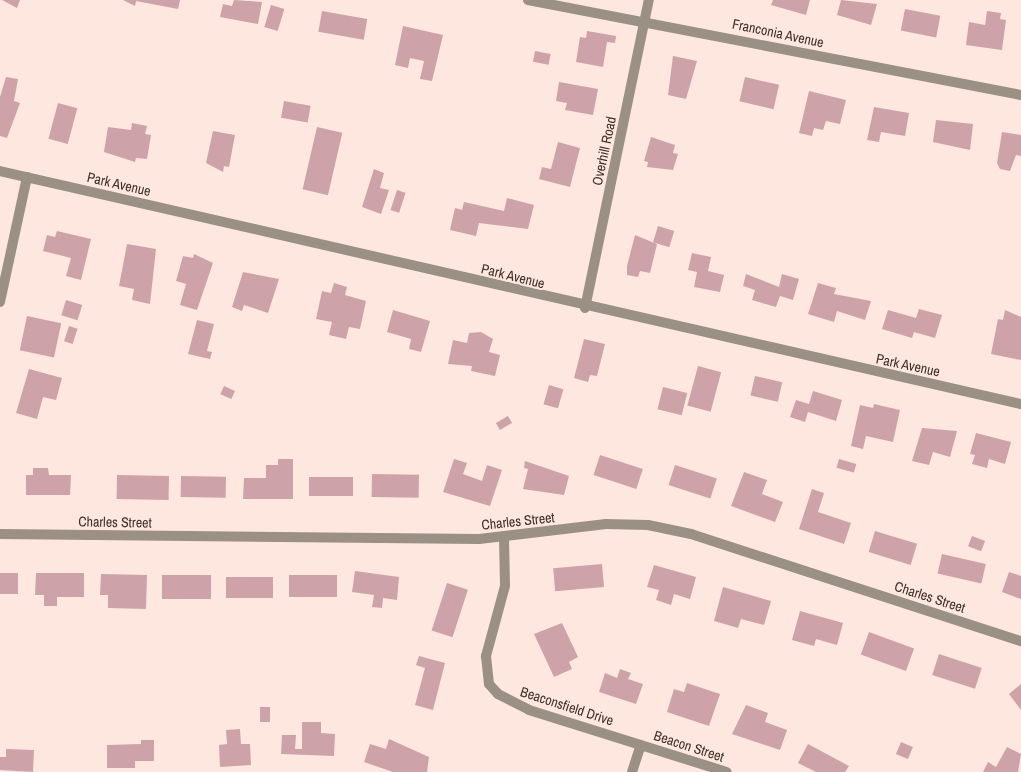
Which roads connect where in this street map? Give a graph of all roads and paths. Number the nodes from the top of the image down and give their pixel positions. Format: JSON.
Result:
{"nodes":[{"id":1,"x":528,"y":0,"type":"edge"},
{"id":2,"x":650,"y":0,"type":"edge"},
{"id":3,"x":645,"y":22,"type":"junction"},
{"id":4,"x":1021,"y":95,"type":"edge"},
{"id":5,"x":0,"y":171,"type":"edge"},
{"id":6,"x":27,"y":177,"type":"junction"},
{"id":7,"x":0,"y":302,"type":"edge"},
{"id":8,"x":585,"y":308,"type":"junction"},
{"id":9,"x":1021,"y":404,"type":"edge"},
{"id":10,"x":0,"y":534,"type":"edge"},
{"id":11,"x":504,"y":538,"type":"junction"},
{"id":12,"x":1021,"y":641,"type":"edge"},
{"id":13,"x":641,"y":745,"type":"junction"},
{"id":14,"x":632,"y":772,"type":"edge"},
{"id":15,"x":727,"y":772,"type":"edge"}],
"edges":[{"from":1,"to":3,"type":"street","name":"Franconia Avenue"},
{"from":2,"to":3,"type":"street","name":"Overhill Road"},
{"from":3,"to":4,"type":"street","name":"Franconia Avenue"},
{"from":3,"to":8,"type":"street","name":"Overhill Road"},
{"from":5,"to":6,"type":"street","name":"Park Avenue"},
{"from":6,"to":7,"type":"street"},
{"from":6,"to":8,"type":"street","name":"Park Avenue"},
{"from":8,"to":9,"type":"street","name":"Park Avenue"},
{"from":10,"to":11,"type":"street","name":"Charles Street"},
{"from":11,"to":12,"type":"street","name":"Charles Street"},
{"from":11,"to":13,"type":"street","name":"Beaconsfield Drive"},
{"from":13,"to":14,"type":"street","name":"Beacon Street"},
{"from":13,"to":15,"type":"street","name":"Beacon Street"}]}
